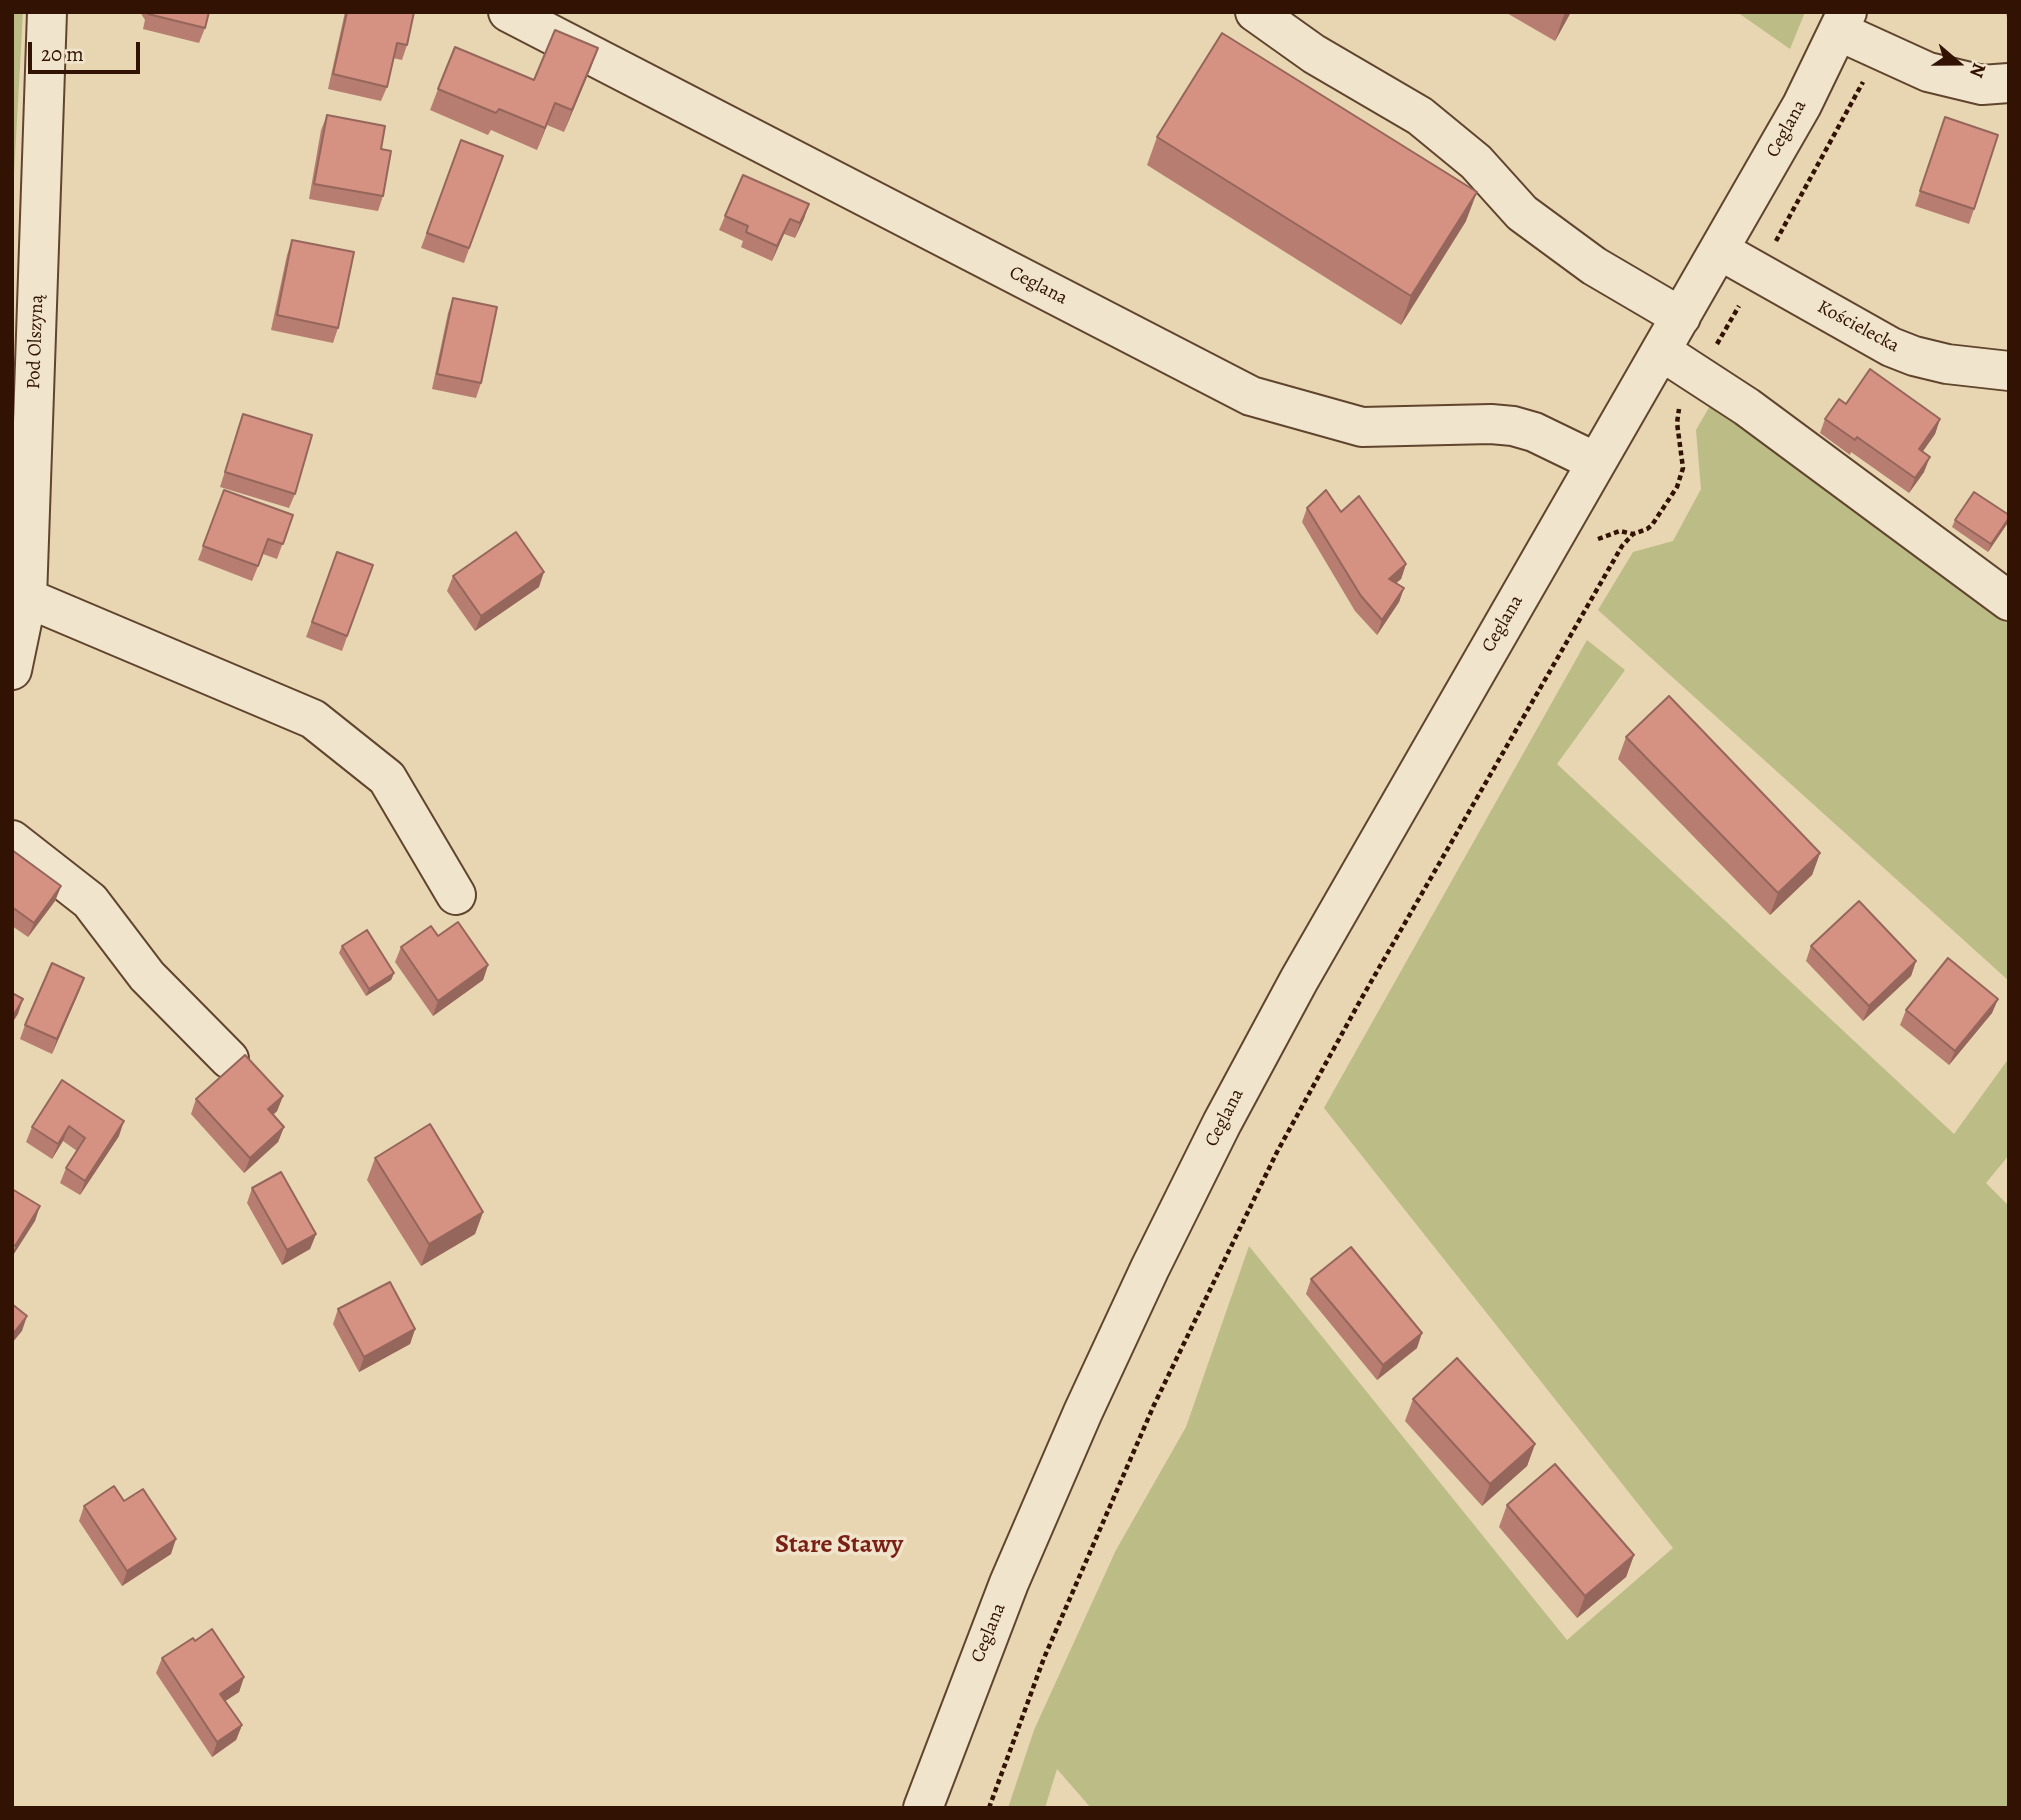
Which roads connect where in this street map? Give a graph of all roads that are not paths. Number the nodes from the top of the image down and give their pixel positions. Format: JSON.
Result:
{"nodes":[{"id":1,"x":47,"y":12,"type":"edge"},
{"id":2,"x":508,"y":12,"type":"edge"},
{"id":3,"x":1255,"y":12,"type":"edge"},
{"id":4,"x":1843,"y":22,"type":"edge"},
{"id":5,"x":2009,"y":83,"type":"edge"},
{"id":6,"x":1719,"y":250,"type":"junction"},
{"id":7,"x":1681,"y":317,"type":"junction"},
{"id":8,"x":1661,"y":351,"type":"junction"},
{"id":9,"x":2009,"y":371,"type":"edge"},
{"id":10,"x":1596,"y":462,"type":"junction"},
{"id":11,"x":27,"y":598,"type":"junction"},
{"id":12,"x":2009,"y":601,"type":"edge"},
{"id":13,"x":12,"y":670,"type":"edge"},
{"id":14,"x":12,"y":840,"type":"edge"},
{"id":15,"x":456,"y":895,"type":"dead end"},
{"id":16,"x":229,"y":1059,"type":"dead end"},
{"id":17,"x":923,"y":1808,"type":"edge"}],
"edges":[{"from":1,"to":11,"type":"street","name":"Pod Olszyną"},
{"from":2,"to":10,"type":"street","name":"Ceglana"},
{"from":3,"to":7,"type":"street"},
{"from":4,"to":5,"type":"street"},
{"from":4,"to":6,"type":"street","name":"Ceglana"},
{"from":6,"to":7,"type":"street","name":"Ceglana"},
{"from":6,"to":9,"type":"street","name":"Kościelecka"},
{"from":7,"to":8,"type":"street","name":"Ceglana"},
{"from":8,"to":10,"type":"street","name":"Ceglana"},
{"from":8,"to":12,"type":"street"},
{"from":10,"to":17,"type":"street","name":"Ceglana"},
{"from":11,"to":13,"type":"street","name":"Pod Olszyną"},
{"from":11,"to":15,"type":"street"},
{"from":14,"to":16,"type":"street"}]}
